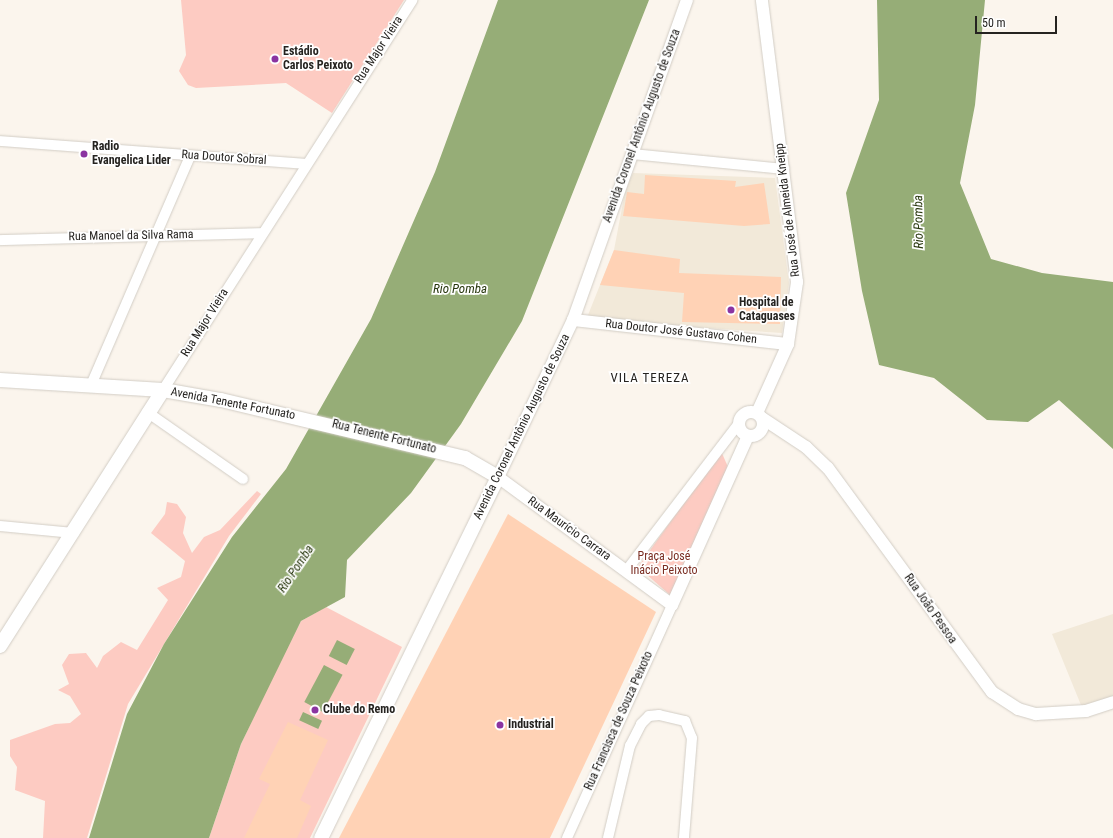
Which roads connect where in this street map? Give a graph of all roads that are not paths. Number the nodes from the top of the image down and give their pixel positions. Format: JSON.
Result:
{"nodes":[{"id":1,"x":412,"y":0,"type":"edge"},
{"id":2,"x":687,"y":0,"type":"edge"},
{"id":3,"x":762,"y":0,"type":"edge"},
{"id":4,"x":0,"y":141,"type":"edge"},
{"id":5,"x":632,"y":154,"type":"junction"},
{"id":6,"x":190,"y":156,"type":"junction"},
{"id":7,"x":305,"y":164,"type":"junction"},
{"id":8,"x":784,"y":169,"type":"junction"},
{"id":9,"x":262,"y":233,"type":"junction"},
{"id":10,"x":156,"y":236,"type":"junction"},
{"id":11,"x":0,"y":240,"type":"edge"},
{"id":12,"x":573,"y":320,"type":"junction"},
{"id":13,"x":788,"y":344,"type":"junction"},
{"id":14,"x":0,"y":380,"type":"edge"},
{"id":15,"x":90,"y":384,"type":"junction"},
{"id":16,"x":163,"y":390,"type":"junction"},
{"id":17,"x":147,"y":412,"type":"junction"},
{"id":18,"x":759,"y":416,"type":"junction"},
{"id":19,"x":303,"y":417,"type":"joint"},
{"id":20,"x":739,"y":423,"type":"junction"},
{"id":21,"x":783,"y":432,"type":"junction"},
{"id":22,"x":753,"y":435,"type":"junction"},
{"id":23,"x":465,"y":458,"type":"joint"},
{"id":24,"x":498,"y":477,"type":"junction"},
{"id":25,"x":244,"y":479,"type":"dead end"},
{"id":26,"x":0,"y":526,"type":"edge"},
{"id":27,"x":74,"y":533,"type":"junction"},
{"id":28,"x":626,"y":571,"type":"junction"},
{"id":29,"x":672,"y":605,"type":"junction"},
{"id":30,"x":0,"y":646,"type":"edge"},
{"id":31,"x":1113,"y":702,"type":"edge"},
{"id":32,"x":321,"y":838,"type":"edge"},
{"id":33,"x":567,"y":838,"type":"edge"},
{"id":34,"x":608,"y":838,"type":"edge"},
{"id":35,"x":684,"y":838,"type":"edge"}],
"edges":[{"from":1,"to":7,"type":"street","name":"Rua Major Vieira"},
{"from":2,"to":5,"type":"street","name":"Avenida Coronel Antônio Augusto de Souza"},
{"from":3,"to":8,"type":"street","name":"Rua José de Almeida Kneipp"},
{"from":4,"to":6,"type":"street","name":"Rua Doutor Sobral"},
{"from":5,"to":8,"type":"street"},
{"from":5,"to":12,"type":"street","name":"Avenida Coronel Antônio Augusto de Souza"},
{"from":6,"to":7,"type":"street","name":"Rua Doutor Sobral"},
{"from":6,"to":10,"type":"street"},
{"from":7,"to":9,"type":"street","name":"Rua Major Vieira"},
{"from":8,"to":13,"type":"street","name":"Rua José de Almeida Kneipp"},
{"from":9,"to":10,"type":"street","name":"Rua Manoel da Silva Rama"},
{"from":9,"to":16,"type":"street","name":"Rua Major Vieira"},
{"from":10,"to":11,"type":"street","name":"Rua Manoel da Silva Rama"},
{"from":10,"to":15,"type":"street"},
{"from":12,"to":13,"type":"street","name":"Rua Doutor José Gustavo Cohen"},
{"from":12,"to":24,"type":"street","name":"Avenida Coronel Antônio Augusto de Souza"},
{"from":13,"to":18,"type":"street","name":"Rua José de Almeida Kneipp"},
{"from":14,"to":15,"type":"main road"},
{"from":15,"to":16,"type":"main road"},
{"from":16,"to":17,"type":"main road","name":"Rua Major Vieira"},
{"from":16,"to":19,"type":"main road","name":"Avenida Tenente Fortunato"},
{"from":17,"to":25,"type":"street"},
{"from":17,"to":27,"type":"main road","name":"Rua Major Vieira"},
{"from":18,"to":20,"type":"street"},
{"from":18,"to":21,"type":"street","name":"Rua João Pessoa"},
{"from":18,"to":22,"type":"street","name":"Rua José de Almeida Kneipp"},
{"from":19,"to":23,"type":"main road","name":"Rua Tenente Fortunato"},
{"from":20,"to":22,"type":"street"},
{"from":20,"to":28,"type":"street"},
{"from":21,"to":22,"type":"street"},
{"from":21,"to":31,"type":"street","name":"Rua João Pessoa"},
{"from":22,"to":29,"type":"street"},
{"from":23,"to":24,"type":"main road","name":"Rua Maurício Carrara"},
{"from":24,"to":28,"type":"street","name":"Rua Maurício Carrara"},
{"from":24,"to":32,"type":"main road","name":"Avenida Coronel Antônio Augusto de Souza"},
{"from":26,"to":27,"type":"street"},
{"from":27,"to":30,"type":"main road","name":"Rua Major Vieira"},
{"from":28,"to":29,"type":"street","name":"Rua Maurício Carrara"},
{"from":29,"to":33,"type":"street","name":"Rua Francisca de Souza Peixoto"},
{"from":34,"to":35,"type":"street"}]}
